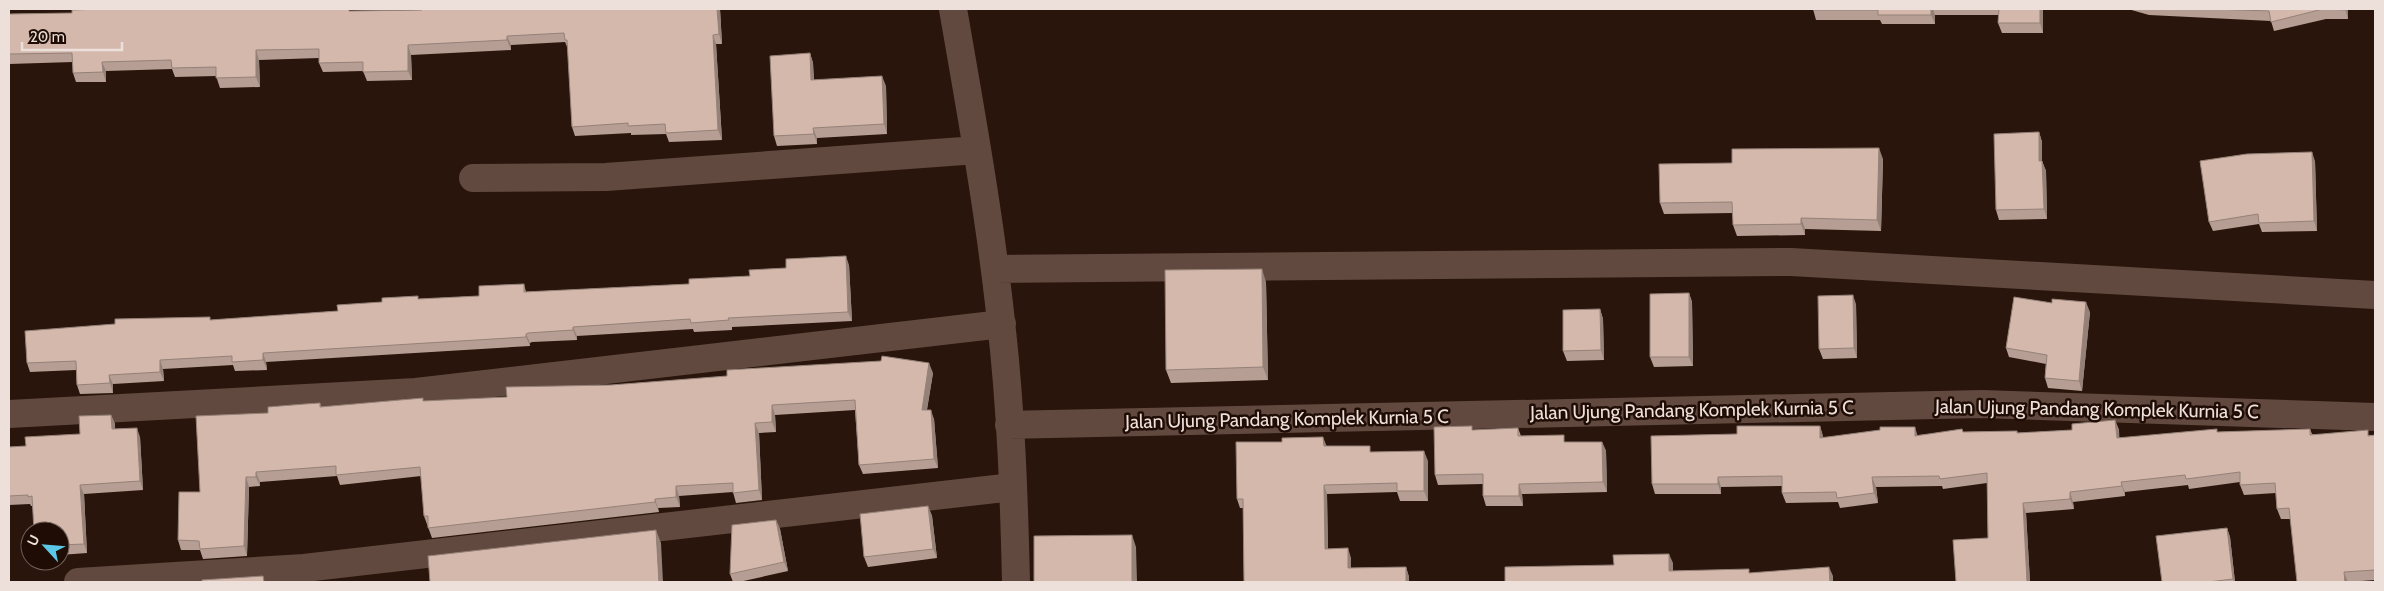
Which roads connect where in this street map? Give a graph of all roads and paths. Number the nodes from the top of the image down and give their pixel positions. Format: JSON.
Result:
{"nodes":[{"id":1,"x":953,"y":9,"type":"edge"},
{"id":2,"x":977,"y":150,"type":"junction"},
{"id":3,"x":473,"y":178,"type":"dead end"},
{"id":4,"x":995,"y":269,"type":"junction"},
{"id":5,"x":2375,"y":295,"type":"edge"},
{"id":6,"x":1002,"y":324,"type":"junction"},
{"id":7,"x":9,"y":414,"type":"edge"},
{"id":8,"x":2375,"y":417,"type":"edge"},
{"id":9,"x":1009,"y":425,"type":"junction"},
{"id":10,"x":1013,"y":487,"type":"junction"},
{"id":11,"x":78,"y":582,"type":"edge"},
{"id":12,"x":1016,"y":582,"type":"edge"}],
"edges":[{"from":1,"to":2,"type":"street"},
{"from":2,"to":3,"type":"street"},
{"from":2,"to":4,"type":"street"},
{"from":4,"to":5,"type":"street"},
{"from":4,"to":6,"type":"street"},
{"from":6,"to":7,"type":"street"},
{"from":6,"to":9,"type":"street"},
{"from":8,"to":9,"type":"street","name":"Jalan Ujung Pandang Komplek Kurnia 5 C"},
{"from":9,"to":10,"type":"street"},
{"from":10,"to":11,"type":"street"},
{"from":10,"to":12,"type":"street"}]}
